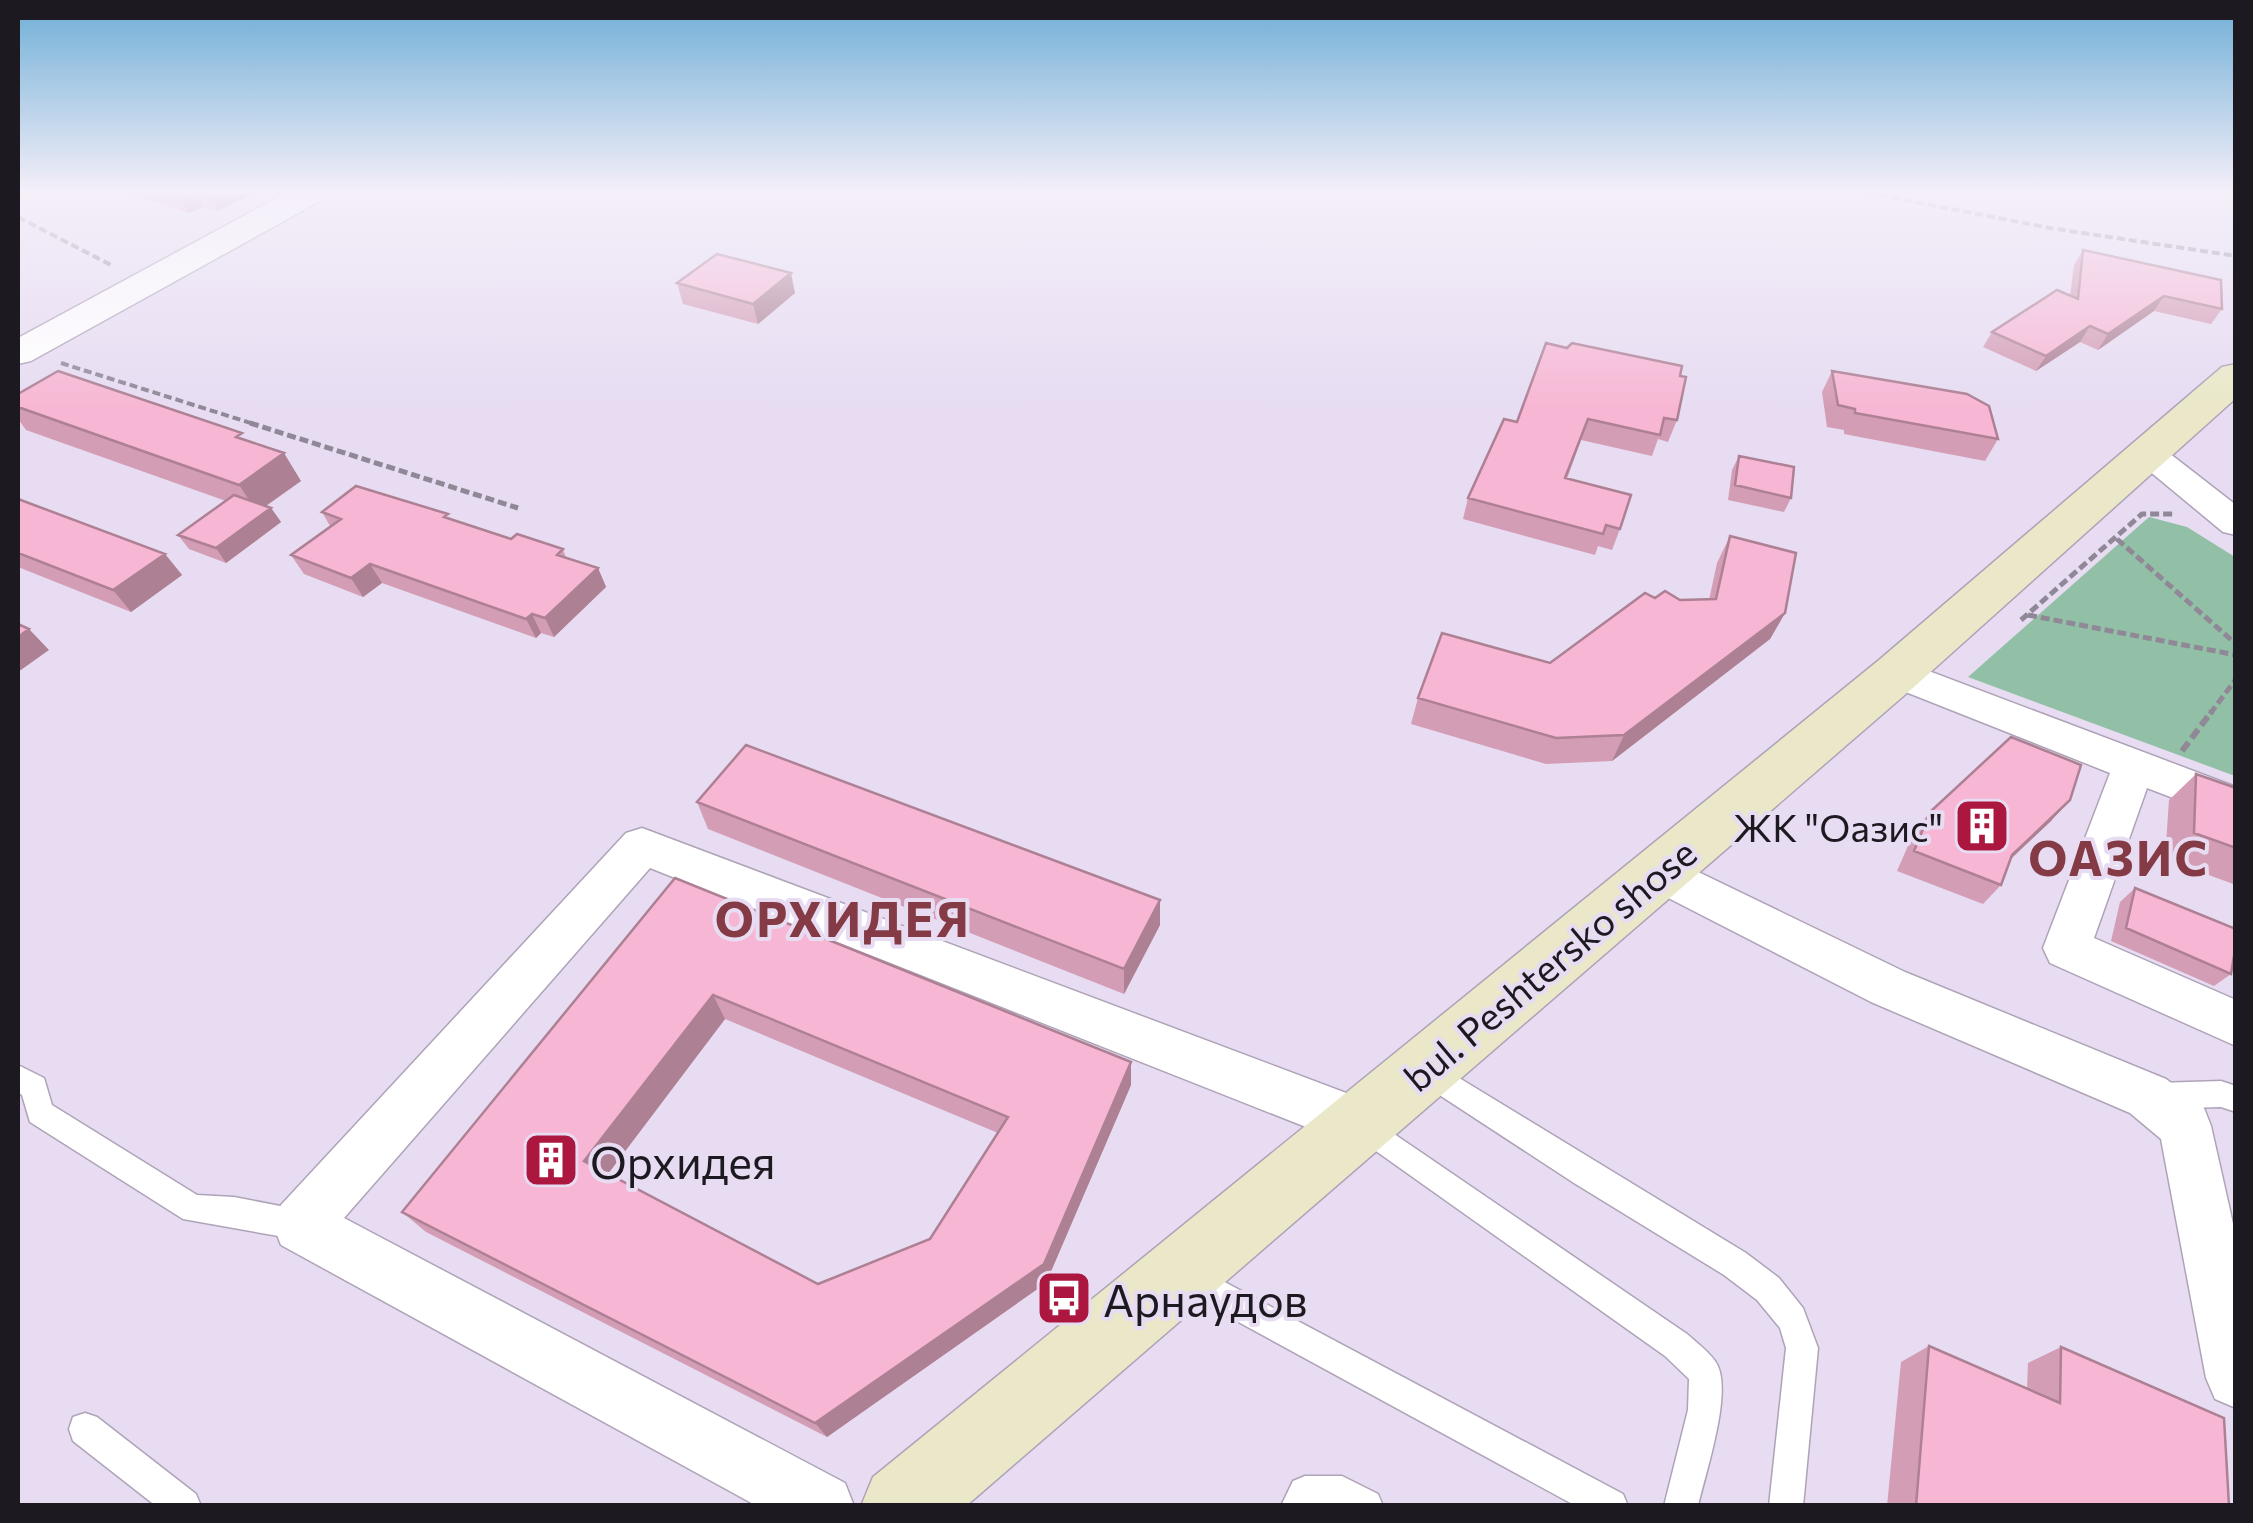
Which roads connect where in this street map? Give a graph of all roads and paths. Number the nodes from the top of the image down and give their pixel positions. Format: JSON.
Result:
{"nodes":[{"id":1,"x":109,"y":264,"type":"edge"},
{"id":2,"x":181,"y":264,"type":"edge"},
{"id":3,"x":146,"y":283,"type":"junction"},
{"id":4,"x":20,"y":351,"type":"edge"},
{"id":5,"x":2236,"y":376,"type":"edge"},
{"id":6,"x":2148,"y":454,"type":"junction"},
{"id":7,"x":518,"y":508,"type":"dead end"},
{"id":8,"x":2185,"y":516,"type":"dead end"},
{"id":9,"x":2236,"y":524,"type":"edge"},
{"id":10,"x":2117,"y":538,"type":"junction"},
{"id":11,"x":2026,"y":615,"type":"junction"},
{"id":12,"x":2012,"y":628,"type":"dead end"},
{"id":13,"x":2236,"y":644,"type":"edge"},
{"id":14,"x":2236,"y":655,"type":"edge"},
{"id":15,"x":1896,"y":672,"type":"junction"},
{"id":16,"x":2236,"y":678,"type":"edge"},
{"id":17,"x":2149,"y":771,"type":"junction"},
{"id":18,"x":2236,"y":805,"type":"edge"},
{"id":19,"x":1660,"y":872,"type":"junction"},
{"id":20,"x":2236,"y":1024,"type":"edge"},
{"id":21,"x":1424,"y":1069,"type":"junction"},
{"id":22,"x":18,"y":1078,"type":"edge"},
{"id":23,"x":2148,"y":1096,"type":"junction"},
{"id":24,"x":2236,"y":1099,"type":"edge"},
{"id":25,"x":1359,"y":1123,"type":"junction"},
{"id":26,"x":301,"y":1225,"type":"junction"},
{"id":27,"x":1179,"y":1272,"type":"junction"},
{"id":28,"x":2236,"y":1378,"type":"edge"},
{"id":29,"x":85,"y":1429,"type":"dead end"},
{"id":30,"x":184,"y":1506,"type":"edge"},
{"id":31,"x":822,"y":1506,"type":"edge"},
{"id":32,"x":902,"y":1506,"type":"edge"},
{"id":33,"x":1298,"y":1506,"type":"edge"},
{"id":34,"x":1366,"y":1506,"type":"edge"},
{"id":35,"x":1611,"y":1506,"type":"edge"},
{"id":36,"x":1681,"y":1506,"type":"edge"},
{"id":37,"x":1786,"y":1506,"type":"edge"}],
"edges":[{"from":1,"to":3,"type":"path"},
{"from":2,"to":3,"type":"street"},
{"from":3,"to":4,"type":"street"},
{"from":4,"to":7,"type":"path"},
{"from":5,"to":6,"type":"main road","name":"bul. Peshtersko shose"},
{"from":6,"to":9,"type":"street"},
{"from":6,"to":15,"type":"main road","name":"bul. Peshtersko shose"},
{"from":8,"to":10,"type":"path"},
{"from":10,"to":11,"type":"path"},
{"from":10,"to":13,"type":"path"},
{"from":11,"to":12,"type":"path"},
{"from":11,"to":14,"type":"path"},
{"from":15,"to":17,"type":"street"},
{"from":15,"to":19,"type":"main road","name":"bul. Peshtersko shose"},
{"from":16,"to":17,"type":"path"},
{"from":17,"to":18,"type":"street"},
{"from":17,"to":20,"type":"street"},
{"from":19,"to":21,"type":"main road","name":"bul. Peshtersko shose"},
{"from":19,"to":23,"type":"street"},
{"from":21,"to":25,"type":"main road","name":"bul. Peshtersko shose"},
{"from":21,"to":37,"type":"lane"},
{"from":22,"to":26,"type":"lane"},
{"from":23,"to":24,"type":"lane"},
{"from":23,"to":28,"type":"street"},
{"from":25,"to":26,"type":"street"},
{"from":25,"to":27,"type":"main road","name":"bul. Peshtersko shose"},
{"from":25,"to":36,"type":"lane"},
{"from":26,"to":31,"type":"street"},
{"from":27,"to":32,"type":"main road","name":"bul. Peshtersko shose"},
{"from":27,"to":35,"type":"lane"},
{"from":29,"to":30,"type":"lane"},
{"from":33,"to":34,"type":"lane"}]}
